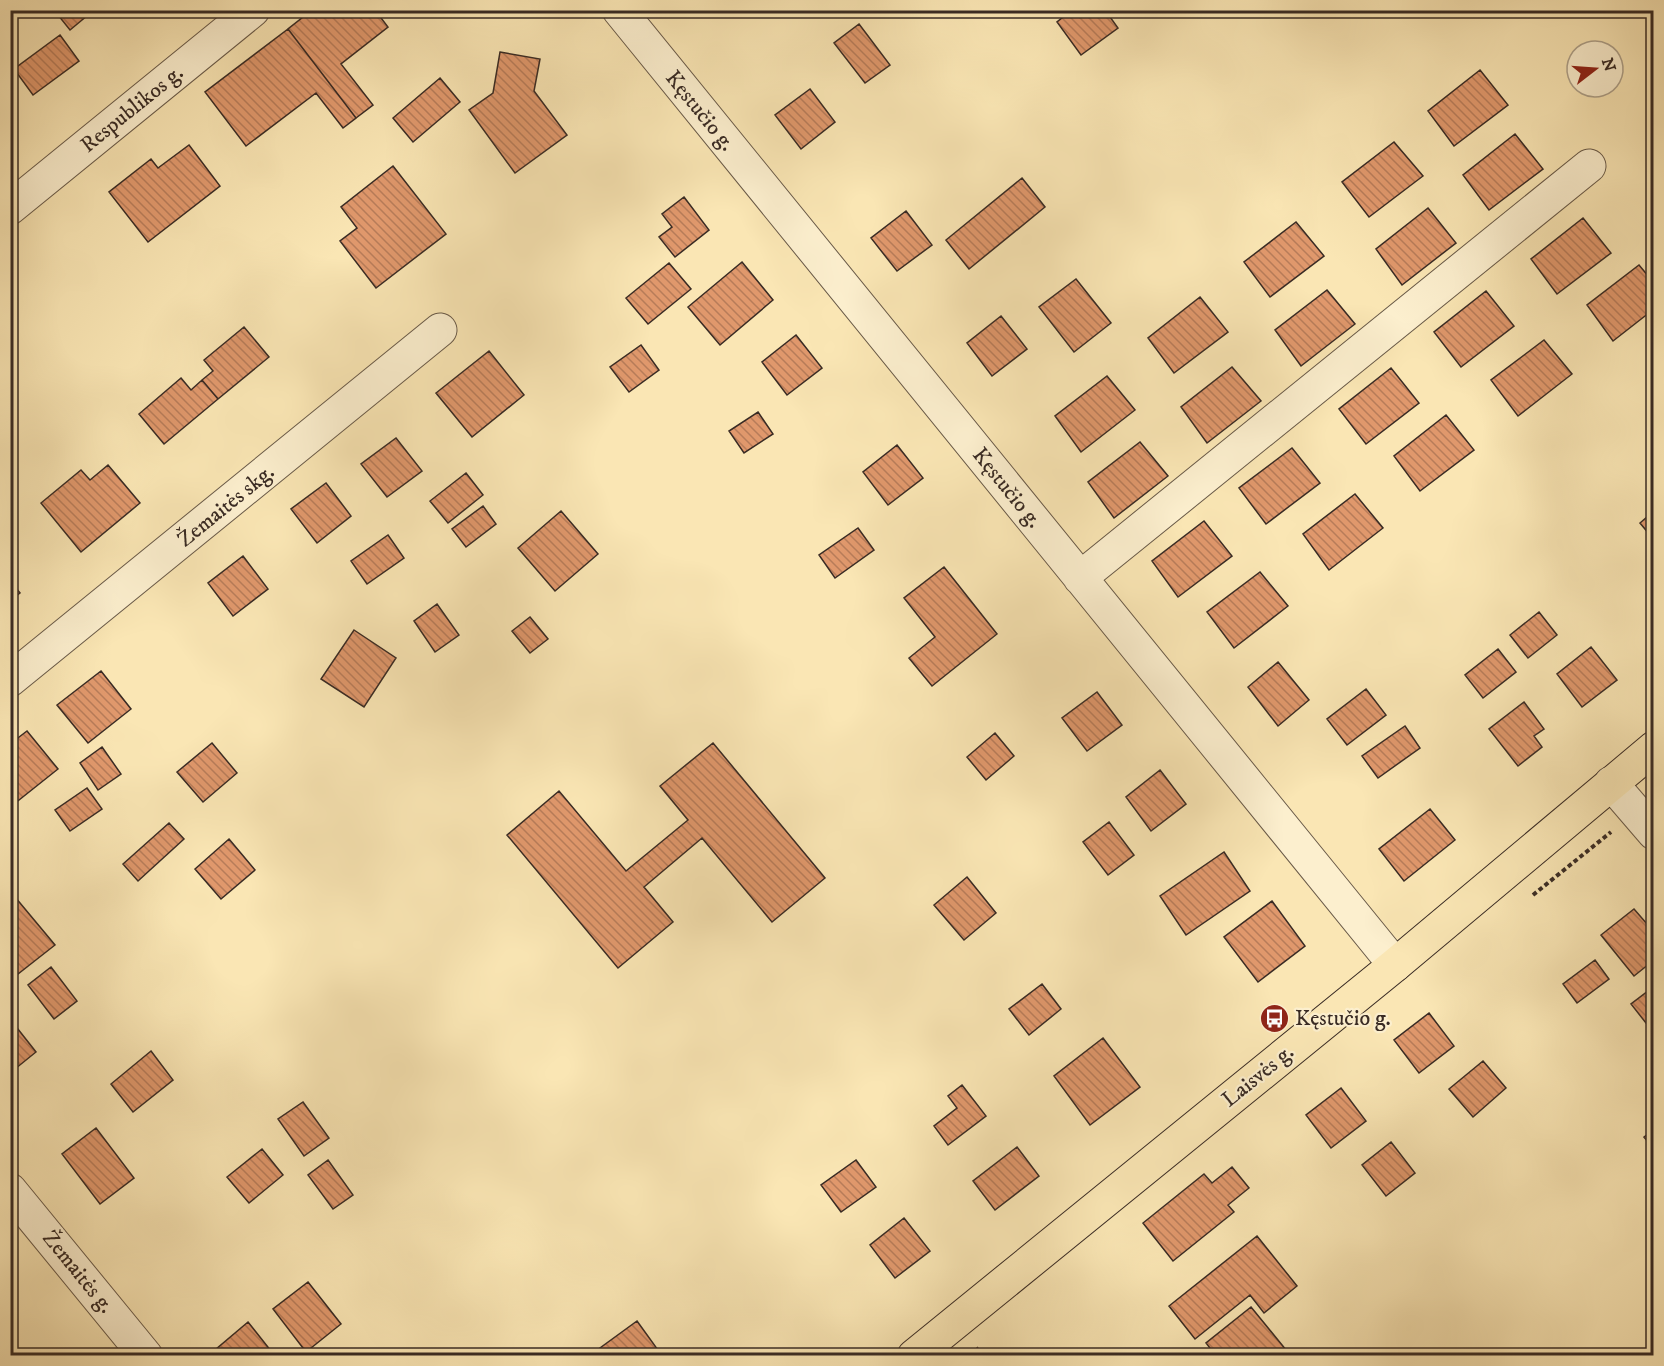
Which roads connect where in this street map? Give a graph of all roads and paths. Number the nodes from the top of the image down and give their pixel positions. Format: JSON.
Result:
{"nodes":[{"id":1,"x":253,"y":10,"type":"edge"},
{"id":2,"x":619,"y":10,"type":"edge"},
{"id":3,"x":1589,"y":166,"type":"dead end"},
{"id":4,"x":10,"y":208,"type":"edge"},
{"id":5,"x":440,"y":330,"type":"dead end"},
{"id":6,"x":1080,"y":578,"type":"junction"},
{"id":7,"x":10,"y":680,"type":"edge"},
{"id":8,"x":1653,"y":748,"type":"edge"},
{"id":9,"x":1611,"y":783,"type":"junction"},
{"id":10,"x":1653,"y":833,"type":"edge"},
{"id":11,"x":1395,"y":965,"type":"junction"},
{"id":12,"x":10,"y":1190,"type":"edge"},
{"id":13,"x":146,"y":1356,"type":"edge"},
{"id":14,"x":914,"y":1356,"type":"edge"}],
"edges":[{"from":1,"to":4,"type":"street","name":"Respublikos g."},
{"from":2,"to":6,"type":"street","name":"Kęstučio g."},
{"from":3,"to":6,"type":"street"},
{"from":5,"to":7,"type":"street","name":"Žemaitės skg."},
{"from":6,"to":11,"type":"street","name":"Kęstučio g."},
{"from":8,"to":9,"type":"main road","name":"Laisvės g."},
{"from":9,"to":10,"type":"street"},
{"from":9,"to":11,"type":"main road","name":"Laisvės g."},
{"from":11,"to":14,"type":"main road","name":"Laisvės g."},
{"from":12,"to":13,"type":"street","name":"Žemaitės g."}]}
